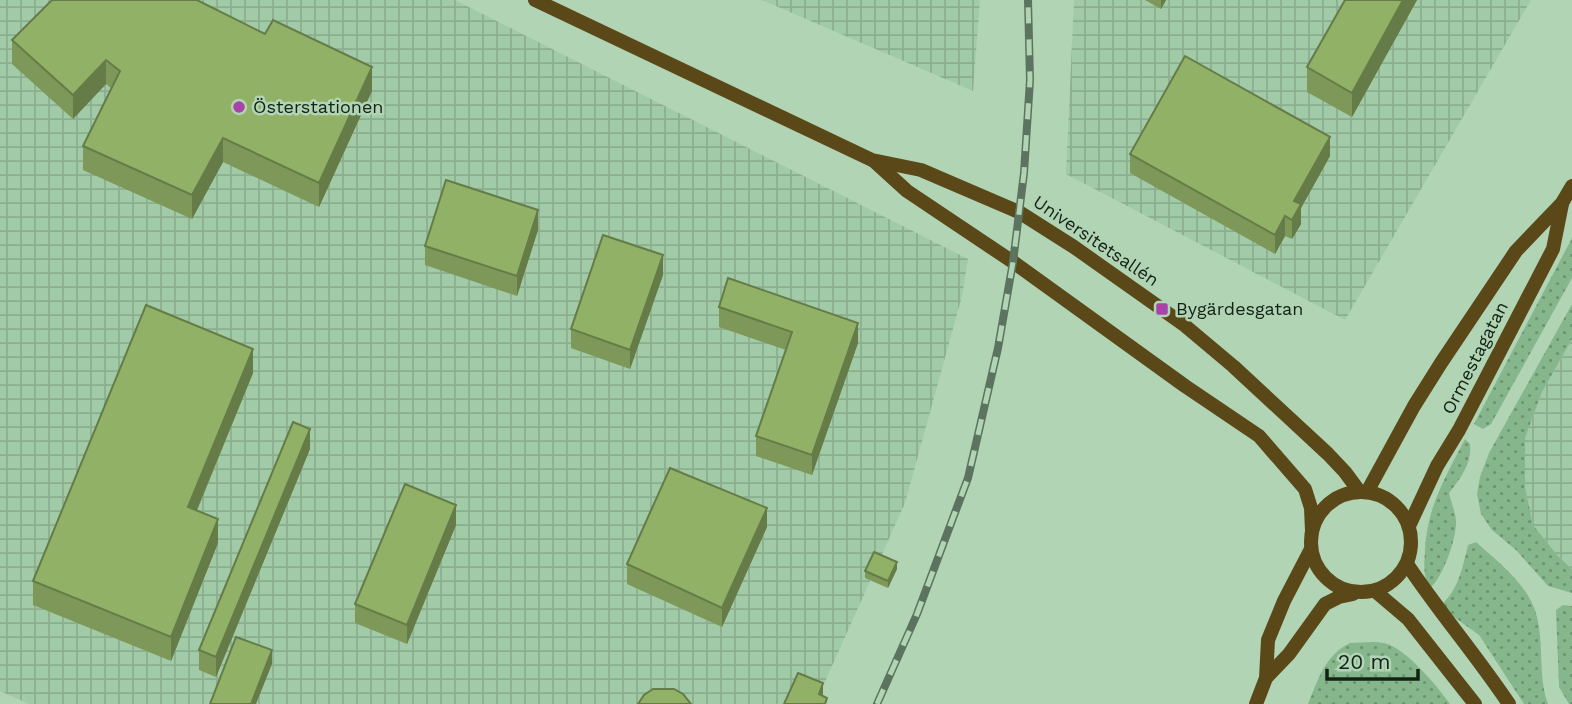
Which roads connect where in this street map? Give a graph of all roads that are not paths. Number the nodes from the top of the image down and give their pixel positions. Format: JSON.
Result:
{"nodes":[{"id":1,"x":535,"y":0,"type":"edge"},
{"id":2,"x":872,"y":160,"type":"junction"},
{"id":3,"x":1572,"y":186,"type":"edge"},
{"id":4,"x":1562,"y":203,"type":"junction"},
{"id":5,"x":1363,"y":492,"type":"junction"},
{"id":6,"x":1409,"y":526,"type":"junction"},
{"id":7,"x":1312,"y":531,"type":"junction"},
{"id":8,"x":1311,"y":549,"type":"junction"},
{"id":9,"x":1407,"y":564,"type":"junction"},
{"id":10,"x":1367,"y":592,"type":"junction"},
{"id":11,"x":1266,"y":678,"type":"junction"},
{"id":12,"x":1256,"y":704,"type":"edge"},
{"id":13,"x":1475,"y":704,"type":"edge"},
{"id":14,"x":1509,"y":704,"type":"edge"}],
"edges":[{"from":1,"to":2,"type":"street","name":"Universitetsallén"},
{"from":2,"to":5,"type":"street","name":"Universitetsallén"},
{"from":2,"to":7,"type":"street","name":"Universitetsallén"},
{"from":3,"to":4,"type":"street","name":"Ormestagatan"},
{"from":4,"to":5,"type":"street","name":"Ormestagatan"},
{"from":4,"to":6,"type":"street","name":"Ormestagatan"},
{"from":5,"to":6,"type":"street"},
{"from":5,"to":7,"type":"street"},
{"from":6,"to":9,"type":"street"},
{"from":7,"to":8,"type":"street"},
{"from":8,"to":10,"type":"street"},
{"from":8,"to":11,"type":"street"},
{"from":9,"to":10,"type":"street"},
{"from":9,"to":14,"type":"street"},
{"from":10,"to":11,"type":"street"},
{"from":10,"to":13,"type":"street"},
{"from":11,"to":12,"type":"street"}]}
